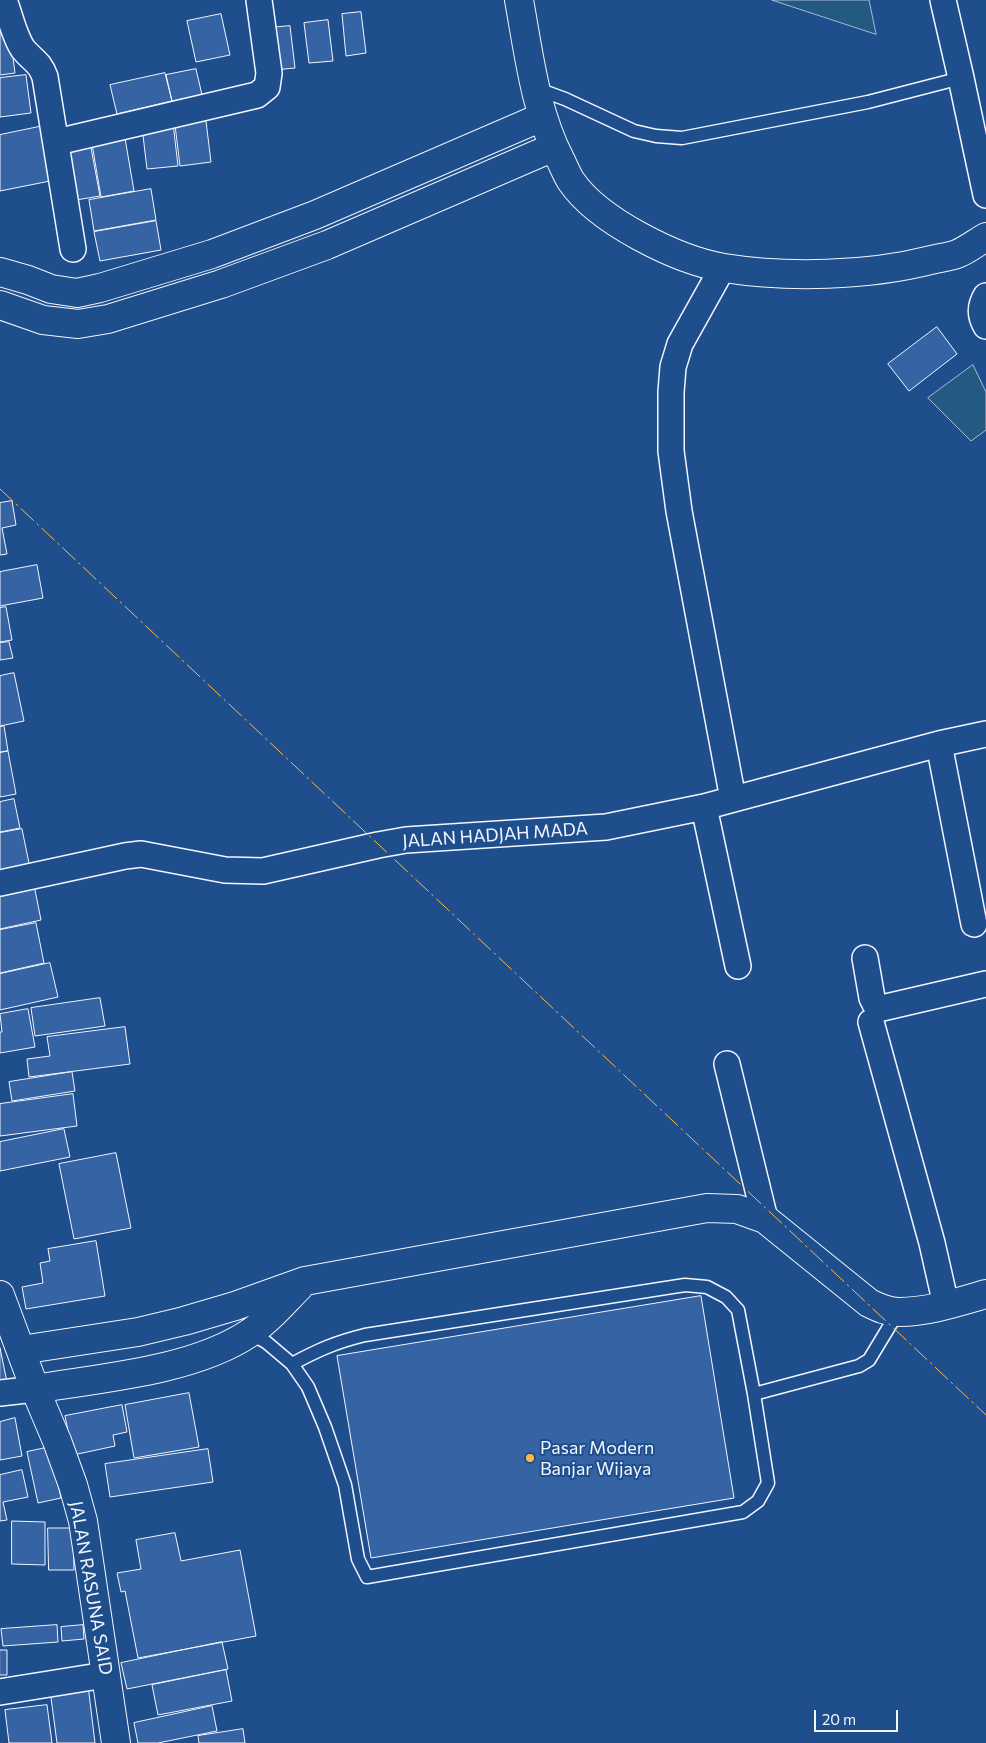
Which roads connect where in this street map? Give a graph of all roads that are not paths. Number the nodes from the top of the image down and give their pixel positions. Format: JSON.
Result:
{"nodes":[{"id":1,"x":4,"y":0,"type":"edge"},
{"id":2,"x":259,"y":0,"type":"edge"},
{"id":3,"x":520,"y":0,"type":"edge"},
{"id":4,"x":943,"y":0,"type":"edge"},
{"id":5,"x":961,"y":78,"type":"junction"},
{"id":6,"x":535,"y":88,"type":"junction"},
{"id":7,"x":542,"y":117,"type":"junction"},
{"id":8,"x":57,"y":142,"type":"junction"},
{"id":9,"x":554,"y":147,"type":"junction"},
{"id":10,"x":986,"y":195,"type":"edge"},
{"id":11,"x":986,"y":237,"type":"edge"},
{"id":12,"x":73,"y":249,"type":"dead end"},
{"id":13,"x":722,"y":267,"type":"junction"},
{"id":14,"x":0,"y":272,"type":"edge"},
{"id":15,"x":986,"y":296,"type":"edge"},
{"id":16,"x":0,"y":305,"type":"edge"},
{"id":17,"x":986,"y":326,"type":"edge"},
{"id":18,"x":986,"y":734,"type":"edge"},
{"id":19,"x":939,"y":744,"type":"junction"},
{"id":20,"x":733,"y":799,"type":"junction"},
{"id":21,"x":704,"y":807,"type":"junction"},
{"id":22,"x":0,"y":883,"type":"edge"},
{"id":23,"x":974,"y":924,"type":"dead end"},
{"id":24,"x":865,"y":958,"type":"dead end"},
{"id":25,"x":738,"y":966,"type":"dead end"},
{"id":26,"x":986,"y":984,"type":"edge"},
{"id":27,"x":871,"y":1022,"type":"dead end"},
{"id":28,"x":727,"y":1064,"type":"dead end"},
{"id":29,"x":765,"y":1218,"type":"junction"},
{"id":30,"x":305,"y":1281,"type":"junction"},
{"id":31,"x":986,"y":1294,"type":"edge"},
{"id":32,"x":0,"y":1295,"type":"edge"},
{"id":33,"x":946,"y":1305,"type":"junction"},
{"id":34,"x":898,"y":1312,"type":"junction"},
{"id":35,"x":138,"y":1332,"type":"junction"},
{"id":36,"x":249,"y":1334,"type":"junction"},
{"id":37,"x":21,"y":1350,"type":"junction"},
{"id":38,"x":292,"y":1364,"type":"junction"},
{"id":39,"x":147,"y":1370,"type":"junction"},
{"id":40,"x":35,"y":1389,"type":"junction"},
{"id":41,"x":0,"y":1393,"type":"edge"},
{"id":42,"x":754,"y":1394,"type":"junction"},
{"id":43,"x":106,"y":1675,"type":"junction"},
{"id":44,"x":0,"y":1692,"type":"edge"},
{"id":45,"x":116,"y":1743,"type":"edge"}],
"edges":[{"from":1,"to":8,"type":"street"},
{"from":2,"to":8,"type":"street"},
{"from":3,"to":6,"type":"street"},
{"from":4,"to":5,"type":"street"},
{"from":5,"to":6,"type":"lane"},
{"from":5,"to":10,"type":"street"},
{"from":6,"to":7,"type":"street"},
{"from":7,"to":9,"type":"street"},
{"from":7,"to":14,"type":"street"},
{"from":8,"to":12,"type":"street"},
{"from":9,"to":13,"type":"street"},
{"from":9,"to":16,"type":"street"},
{"from":11,"to":13,"type":"street"},
{"from":13,"to":20,"type":"street"},
{"from":15,"to":17,"type":"street"},
{"from":18,"to":19,"type":"street","name":"JALAN HADJAH MADA"},
{"from":19,"to":20,"type":"street","name":"JALAN HADJAH MADA"},
{"from":19,"to":23,"type":"street"},
{"from":20,"to":21,"type":"street","name":"JALAN HADJAH MADA"},
{"from":21,"to":22,"type":"street","name":"JALAN HADJAH MADA"},
{"from":21,"to":25,"type":"street"},
{"from":24,"to":26,"type":"street"},
{"from":27,"to":33,"type":"street"},
{"from":28,"to":29,"type":"street"},
{"from":29,"to":30,"type":"street"},
{"from":29,"to":34,"type":"street"},
{"from":30,"to":35,"type":"street"},
{"from":30,"to":36,"type":"street"},
{"from":31,"to":33,"type":"street"},
{"from":32,"to":37,"type":"street","name":"JALAN RASUNA SAID"},
{"from":33,"to":34,"type":"street"},
{"from":34,"to":42,"type":"lane"},
{"from":35,"to":37,"type":"street"},
{"from":35,"to":39,"type":"street"},
{"from":36,"to":38,"type":"lane"},
{"from":36,"to":39,"type":"street"},
{"from":37,"to":40,"type":"street","name":"JALAN RASUNA SAID"},
{"from":38,"to":42,"type":"lane"},
{"from":38,"to":42,"type":"lane"},
{"from":39,"to":40,"type":"street"},
{"from":40,"to":41,"type":"street"},
{"from":40,"to":43,"type":"street","name":"JALAN RASUNA SAID"},
{"from":43,"to":44,"type":"street"},
{"from":43,"to":45,"type":"street","name":"JALAN RASUNA SAID"}]}
